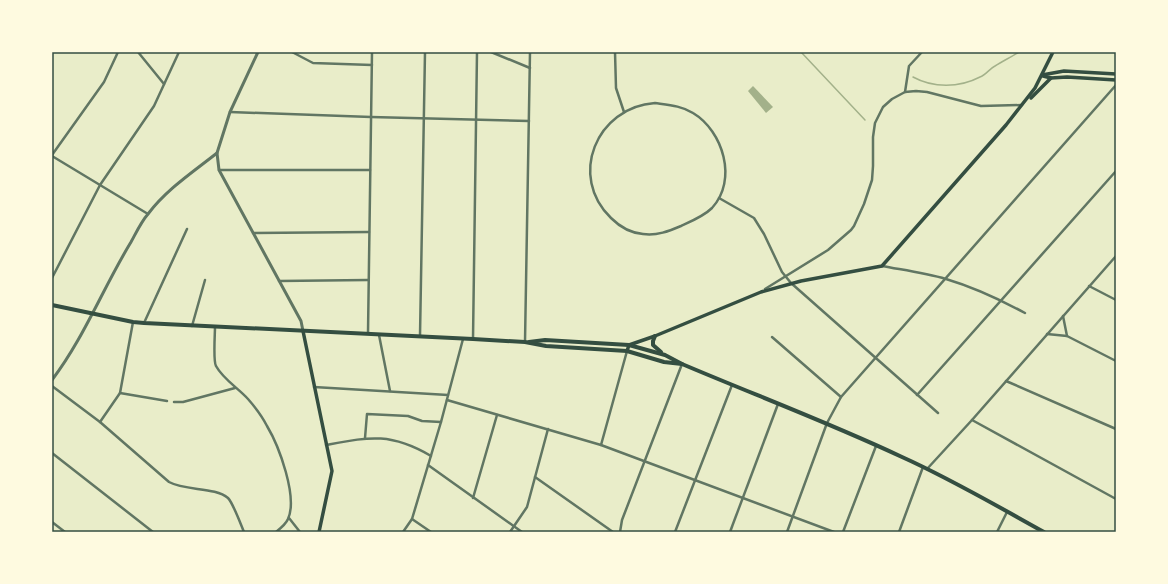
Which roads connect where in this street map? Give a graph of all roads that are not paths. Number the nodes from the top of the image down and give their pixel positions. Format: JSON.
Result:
{"nodes":[{"id":1,"x":118,"y":52,"type":"edge"},
{"id":2,"x":138,"y":52,"type":"edge"},
{"id":3,"x":179,"y":52,"type":"edge"},
{"id":4,"x":258,"y":52,"type":"edge"},
{"id":5,"x":292,"y":52,"type":"edge"},
{"id":6,"x":372,"y":52,"type":"edge"},
{"id":7,"x":425,"y":52,"type":"edge"},
{"id":8,"x":477,"y":52,"type":"edge"},
{"id":9,"x":491,"y":52,"type":"edge"},
{"id":10,"x":530,"y":52,"type":"edge"},
{"id":11,"x":615,"y":52,"type":"edge"},
{"id":12,"x":922,"y":52,"type":"edge"},
{"id":13,"x":1053,"y":52,"type":"edge"},
{"id":14,"x":372,"y":65,"type":"junction"},
{"id":15,"x":530,"y":68,"type":"junction"},
{"id":16,"x":1116,"y":74,"type":"edge"},
{"id":17,"x":1042,"y":75,"type":"junction"},
{"id":18,"x":1052,"y":78,"type":"junction"},
{"id":19,"x":1116,"y":80,"type":"edge"},
{"id":20,"x":164,"y":84,"type":"junction"},
{"id":21,"x":1116,"y":85,"type":"edge"},
{"id":22,"x":905,"y":92,"type":"junction"},
{"id":23,"x":1022,"y":106,"type":"junction"},
{"id":24,"x":230,"y":112,"type":"junction"},
{"id":25,"x":624,"y":112,"type":"junction"},
{"id":26,"x":371,"y":118,"type":"junction"},
{"id":27,"x":424,"y":118,"type":"junction"},
{"id":28,"x":476,"y":119,"type":"junction"},
{"id":29,"x":529,"y":120,"type":"junction"},
{"id":30,"x":217,"y":153,"type":"junction"},
{"id":31,"x":52,"y":156,"type":"edge"},
{"id":32,"x":219,"y":170,"type":"junction"},
{"id":33,"x":370,"y":170,"type":"junction"},
{"id":34,"x":1116,"y":171,"type":"edge"},
{"id":35,"x":100,"y":185,"type":"junction"},
{"id":36,"x":719,"y":198,"type":"junction"},
{"id":37,"x":148,"y":214,"type":"junction"},
{"id":38,"x":187,"y":229,"type":"dead end"},
{"id":39,"x":369,"y":232,"type":"junction"},
{"id":40,"x":253,"y":233,"type":"junction"},
{"id":41,"x":1116,"y":256,"type":"edge"},
{"id":42,"x":882,"y":266,"type":"junction"},
{"id":43,"x":785,"y":277,"type":"junction"},
{"id":44,"x":52,"y":278,"type":"edge"},
{"id":45,"x":945,"y":279,"type":"junction"},
{"id":46,"x":205,"y":280,"type":"dead end"},
{"id":47,"x":368,"y":280,"type":"junction"},
{"id":48,"x":279,"y":281,"type":"junction"},
{"id":49,"x":791,"y":283,"type":"junction"},
{"id":50,"x":1089,"y":286,"type":"junction"},
{"id":51,"x":761,"y":292,"type":"junction"},
{"id":52,"x":1001,"y":300,"type":"junction"},
{"id":53,"x":1116,"y":300,"type":"edge"},
{"id":54,"x":52,"y":305,"type":"edge"},
{"id":55,"x":1024,"y":313,"type":"dead end"},
{"id":56,"x":93,"y":314,"type":"junction"},
{"id":57,"x":1063,"y":316,"type":"junction"},
{"id":58,"x":133,"y":322,"type":"junction"},
{"id":59,"x":144,"y":324,"type":"junction"},
{"id":60,"x":192,"y":326,"type":"junction"},
{"id":61,"x":215,"y":327,"type":"junction"},
{"id":62,"x":303,"y":331,"type":"junction"},
{"id":63,"x":368,"y":334,"type":"junction"},
{"id":64,"x":379,"y":334,"type":"junction"},
{"id":65,"x":1048,"y":334,"type":"junction"},
{"id":66,"x":420,"y":336,"type":"junction"},
{"id":67,"x":655,"y":336,"type":"junction"},
{"id":68,"x":1067,"y":336,"type":"junction"},
{"id":69,"x":772,"y":337,"type":"dead end"},
{"id":70,"x":463,"y":338,"type":"junction"},
{"id":71,"x":473,"y":339,"type":"junction"},
{"id":72,"x":525,"y":342,"type":"junction"},
{"id":73,"x":629,"y":345,"type":"junction"},
{"id":74,"x":627,"y":351,"type":"junction"},
{"id":75,"x":665,"y":355,"type":"junction"},
{"id":76,"x":876,"y":358,"type":"junction"},
{"id":77,"x":1116,"y":361,"type":"edge"},
{"id":78,"x":682,"y":364,"type":"junction"},
{"id":79,"x":52,"y":380,"type":"edge"},
{"id":80,"x":1006,"y":381,"type":"junction"},
{"id":81,"x":732,"y":385,"type":"junction"},
{"id":82,"x":52,"y":386,"type":"edge"},
{"id":83,"x":314,"y":386,"type":"junction"},
{"id":84,"x":235,"y":388,"type":"junction"},
{"id":85,"x":390,"y":391,"type":"junction"},
{"id":86,"x":120,"y":393,"type":"junction"},
{"id":87,"x":917,"y":395,"type":"junction"},
{"id":88,"x":448,"y":396,"type":"junction"},
{"id":89,"x":841,"y":397,"type":"junction"},
{"id":90,"x":447,"y":400,"type":"junction"},
{"id":91,"x":167,"y":401,"type":"dead end"},
{"id":92,"x":174,"y":402,"type":"dead end"},
{"id":93,"x":778,"y":404,"type":"junction"},
{"id":94,"x":938,"y":413,"type":"dead end"},
{"id":95,"x":497,"y":414,"type":"junction"},
{"id":96,"x":972,"y":420,"type":"junction"},
{"id":97,"x":100,"y":422,"type":"junction"},
{"id":98,"x":441,"y":422,"type":"junction"},
{"id":99,"x":827,"y":423,"type":"junction"},
{"id":100,"x":1116,"y":428,"type":"edge"},
{"id":101,"x":548,"y":429,"type":"junction"},
{"id":102,"x":365,"y":438,"type":"junction"},
{"id":103,"x":326,"y":445,"type":"junction"},
{"id":104,"x":601,"y":445,"type":"junction"},
{"id":105,"x":876,"y":446,"type":"junction"},
{"id":106,"x":52,"y":453,"type":"edge"},
{"id":107,"x":431,"y":456,"type":"junction"},
{"id":108,"x":645,"y":461,"type":"junction"},
{"id":109,"x":428,"y":465,"type":"junction"},
{"id":110,"x":925,"y":468,"type":"junction"},
{"id":111,"x":535,"y":477,"type":"junction"},
{"id":112,"x":694,"y":479,"type":"junction"},
{"id":113,"x":473,"y":498,"type":"junction"},
{"id":114,"x":743,"y":498,"type":"junction"},
{"id":115,"x":1116,"y":498,"type":"edge"},
{"id":116,"x":1007,"y":512,"type":"junction"},
{"id":117,"x":792,"y":516,"type":"junction"},
{"id":118,"x":289,"y":518,"type":"junction"},
{"id":119,"x":412,"y":519,"type":"junction"},
{"id":120,"x":52,"y":522,"type":"edge"},
{"id":121,"x":514,"y":526,"type":"junction"},
{"id":122,"x":65,"y":532,"type":"edge"},
{"id":123,"x":153,"y":532,"type":"edge"},
{"id":124,"x":244,"y":532,"type":"edge"},
{"id":125,"x":276,"y":532,"type":"edge"},
{"id":126,"x":300,"y":532,"type":"edge"},
{"id":127,"x":319,"y":532,"type":"edge"},
{"id":128,"x":403,"y":532,"type":"edge"},
{"id":129,"x":431,"y":532,"type":"edge"},
{"id":130,"x":510,"y":532,"type":"edge"},
{"id":131,"x":522,"y":532,"type":"edge"},
{"id":132,"x":613,"y":532,"type":"edge"},
{"id":133,"x":620,"y":532,"type":"edge"},
{"id":134,"x":675,"y":532,"type":"edge"},
{"id":135,"x":730,"y":532,"type":"edge"},
{"id":136,"x":786,"y":532,"type":"edge"},
{"id":137,"x":834,"y":532,"type":"edge"},
{"id":138,"x":843,"y":532,"type":"edge"},
{"id":139,"x":899,"y":532,"type":"edge"},
{"id":140,"x":997,"y":532,"type":"edge"},
{"id":141,"x":1044,"y":532,"type":"edge"}],
"edges":[{"from":1,"to":31,"type":"street"},
{"from":2,"to":20,"type":"street"},
{"from":3,"to":20,"type":"street"},
{"from":4,"to":24,"type":"street"},
{"from":5,"to":14,"type":"street"},
{"from":6,"to":14,"type":"street"},
{"from":7,"to":27,"type":"street"},
{"from":8,"to":28,"type":"street"},
{"from":9,"to":15,"type":"street"},
{"from":10,"to":15,"type":"street"},
{"from":11,"to":25,"type":"street"},
{"from":12,"to":22,"type":"street"},
{"from":13,"to":17,"type":"main road"},
{"from":14,"to":26,"type":"street"},
{"from":15,"to":29,"type":"street"},
{"from":16,"to":17,"type":"main road"},
{"from":17,"to":18,"type":"main road"},
{"from":17,"to":23,"type":"main road"},
{"from":18,"to":19,"type":"main road"},
{"from":18,"to":23,"type":"main road"},
{"from":20,"to":35,"type":"street"},
{"from":21,"to":45,"type":"street"},
{"from":22,"to":23,"type":"street"},
{"from":22,"to":43,"type":"street"},
{"from":23,"to":42,"type":"main road"},
{"from":24,"to":26,"type":"street"},
{"from":24,"to":30,"type":"street"},
{"from":25,"to":36,"type":"street"},
{"from":25,"to":36,"type":"street"},
{"from":26,"to":27,"type":"street"},
{"from":26,"to":33,"type":"street"},
{"from":27,"to":28,"type":"street"},
{"from":27,"to":66,"type":"street"},
{"from":28,"to":29,"type":"street"},
{"from":28,"to":71,"type":"street"},
{"from":29,"to":72,"type":"street"},
{"from":30,"to":32,"type":"street"},
{"from":30,"to":37,"type":"street"},
{"from":31,"to":35,"type":"street"},
{"from":32,"to":33,"type":"street"},
{"from":32,"to":40,"type":"street"},
{"from":33,"to":39,"type":"street"},
{"from":34,"to":52,"type":"street"},
{"from":35,"to":37,"type":"street"},
{"from":35,"to":44,"type":"street"},
{"from":36,"to":43,"type":"street"},
{"from":37,"to":56,"type":"street"},
{"from":38,"to":59,"type":"street"},
{"from":39,"to":40,"type":"street"},
{"from":39,"to":47,"type":"street"},
{"from":40,"to":48,"type":"street"},
{"from":41,"to":50,"type":"street"},
{"from":42,"to":45,"type":"street"},
{"from":42,"to":49,"type":"main road"},
{"from":43,"to":49,"type":"street"},
{"from":43,"to":51,"type":"street"},
{"from":45,"to":52,"type":"street"},
{"from":45,"to":76,"type":"street"},
{"from":46,"to":60,"type":"street"},
{"from":47,"to":48,"type":"street"},
{"from":47,"to":63,"type":"street"},
{"from":48,"to":62,"type":"street"},
{"from":49,"to":51,"type":"main road"},
{"from":49,"to":76,"type":"street"},
{"from":50,"to":53,"type":"street"},
{"from":50,"to":57,"type":"street"},
{"from":51,"to":67,"type":"main road"},
{"from":52,"to":55,"type":"street"},
{"from":52,"to":87,"type":"street"},
{"from":54,"to":56,"type":"main road"},
{"from":56,"to":58,"type":"main road"},
{"from":56,"to":79,"type":"street"},
{"from":57,"to":65,"type":"street"},
{"from":57,"to":68,"type":"street"},
{"from":58,"to":59,"type":"main road"},
{"from":58,"to":86,"type":"street"},
{"from":59,"to":60,"type":"main road"},
{"from":60,"to":61,"type":"main road"},
{"from":61,"to":62,"type":"main road"},
{"from":61,"to":84,"type":"street"},
{"from":62,"to":63,"type":"main road"},
{"from":62,"to":83,"type":"main road"},
{"from":63,"to":64,"type":"main road"},
{"from":64,"to":66,"type":"main road"},
{"from":64,"to":85,"type":"street"},
{"from":65,"to":68,"type":"street"},
{"from":65,"to":80,"type":"street"},
{"from":66,"to":70,"type":"main road"},
{"from":67,"to":73,"type":"main road"},
{"from":67,"to":75,"type":"main road"},
{"from":68,"to":77,"type":"street"},
{"from":69,"to":89,"type":"street"},
{"from":70,"to":71,"type":"main road"},
{"from":70,"to":88,"type":"street"},
{"from":71,"to":72,"type":"main road"},
{"from":72,"to":73,"type":"main road"},
{"from":72,"to":74,"type":"main road"},
{"from":73,"to":74,"type":"main road"},
{"from":73,"to":75,"type":"main road"},
{"from":74,"to":78,"type":"main road"},
{"from":74,"to":104,"type":"street"},
{"from":75,"to":78,"type":"main road"},
{"from":76,"to":87,"type":"street"},
{"from":76,"to":89,"type":"street"},
{"from":78,"to":81,"type":"main road"},
{"from":78,"to":108,"type":"street"},
{"from":80,"to":96,"type":"street"},
{"from":80,"to":100,"type":"street"},
{"from":81,"to":93,"type":"main road"},
{"from":81,"to":112,"type":"street"},
{"from":82,"to":97,"type":"street"},
{"from":83,"to":85,"type":"street"},
{"from":83,"to":103,"type":"main road"},
{"from":84,"to":92,"type":"street"},
{"from":84,"to":118,"type":"street"},
{"from":85,"to":88,"type":"street"},
{"from":86,"to":91,"type":"street"},
{"from":86,"to":97,"type":"street"},
{"from":87,"to":94,"type":"street"},
{"from":88,"to":90,"type":"street"},
{"from":89,"to":99,"type":"street"},
{"from":90,"to":95,"type":"street"},
{"from":90,"to":98,"type":"street"},
{"from":93,"to":99,"type":"main road"},
{"from":93,"to":114,"type":"street"},
{"from":95,"to":101,"type":"street"},
{"from":95,"to":113,"type":"street"},
{"from":96,"to":110,"type":"street"},
{"from":96,"to":115,"type":"street"},
{"from":97,"to":124,"type":"street"},
{"from":98,"to":102,"type":"street"},
{"from":98,"to":107,"type":"street"},
{"from":99,"to":105,"type":"main road"},
{"from":99,"to":117,"type":"street"},
{"from":101,"to":104,"type":"street"},
{"from":101,"to":111,"type":"street"},
{"from":102,"to":103,"type":"street"},
{"from":102,"to":107,"type":"street"},
{"from":103,"to":127,"type":"main road"},
{"from":104,"to":108,"type":"street"},
{"from":105,"to":110,"type":"main road"},
{"from":105,"to":138,"type":"street"},
{"from":106,"to":123,"type":"street"},
{"from":107,"to":109,"type":"street"},
{"from":108,"to":112,"type":"street"},
{"from":108,"to":133,"type":"street"},
{"from":109,"to":113,"type":"street"},
{"from":109,"to":119,"type":"street"},
{"from":110,"to":116,"type":"main road"},
{"from":110,"to":139,"type":"street"},
{"from":111,"to":121,"type":"street"},
{"from":111,"to":132,"type":"street"},
{"from":112,"to":114,"type":"street"},
{"from":112,"to":134,"type":"street"},
{"from":113,"to":121,"type":"street"},
{"from":114,"to":117,"type":"street"},
{"from":114,"to":135,"type":"street"},
{"from":116,"to":140,"type":"street"},
{"from":116,"to":141,"type":"main road"},
{"from":117,"to":136,"type":"street"},
{"from":117,"to":137,"type":"street"},
{"from":118,"to":125,"type":"street"},
{"from":118,"to":126,"type":"street"},
{"from":119,"to":128,"type":"street"},
{"from":119,"to":129,"type":"street"},
{"from":120,"to":122,"type":"street"},
{"from":121,"to":130,"type":"street"},
{"from":121,"to":131,"type":"street"}]}
